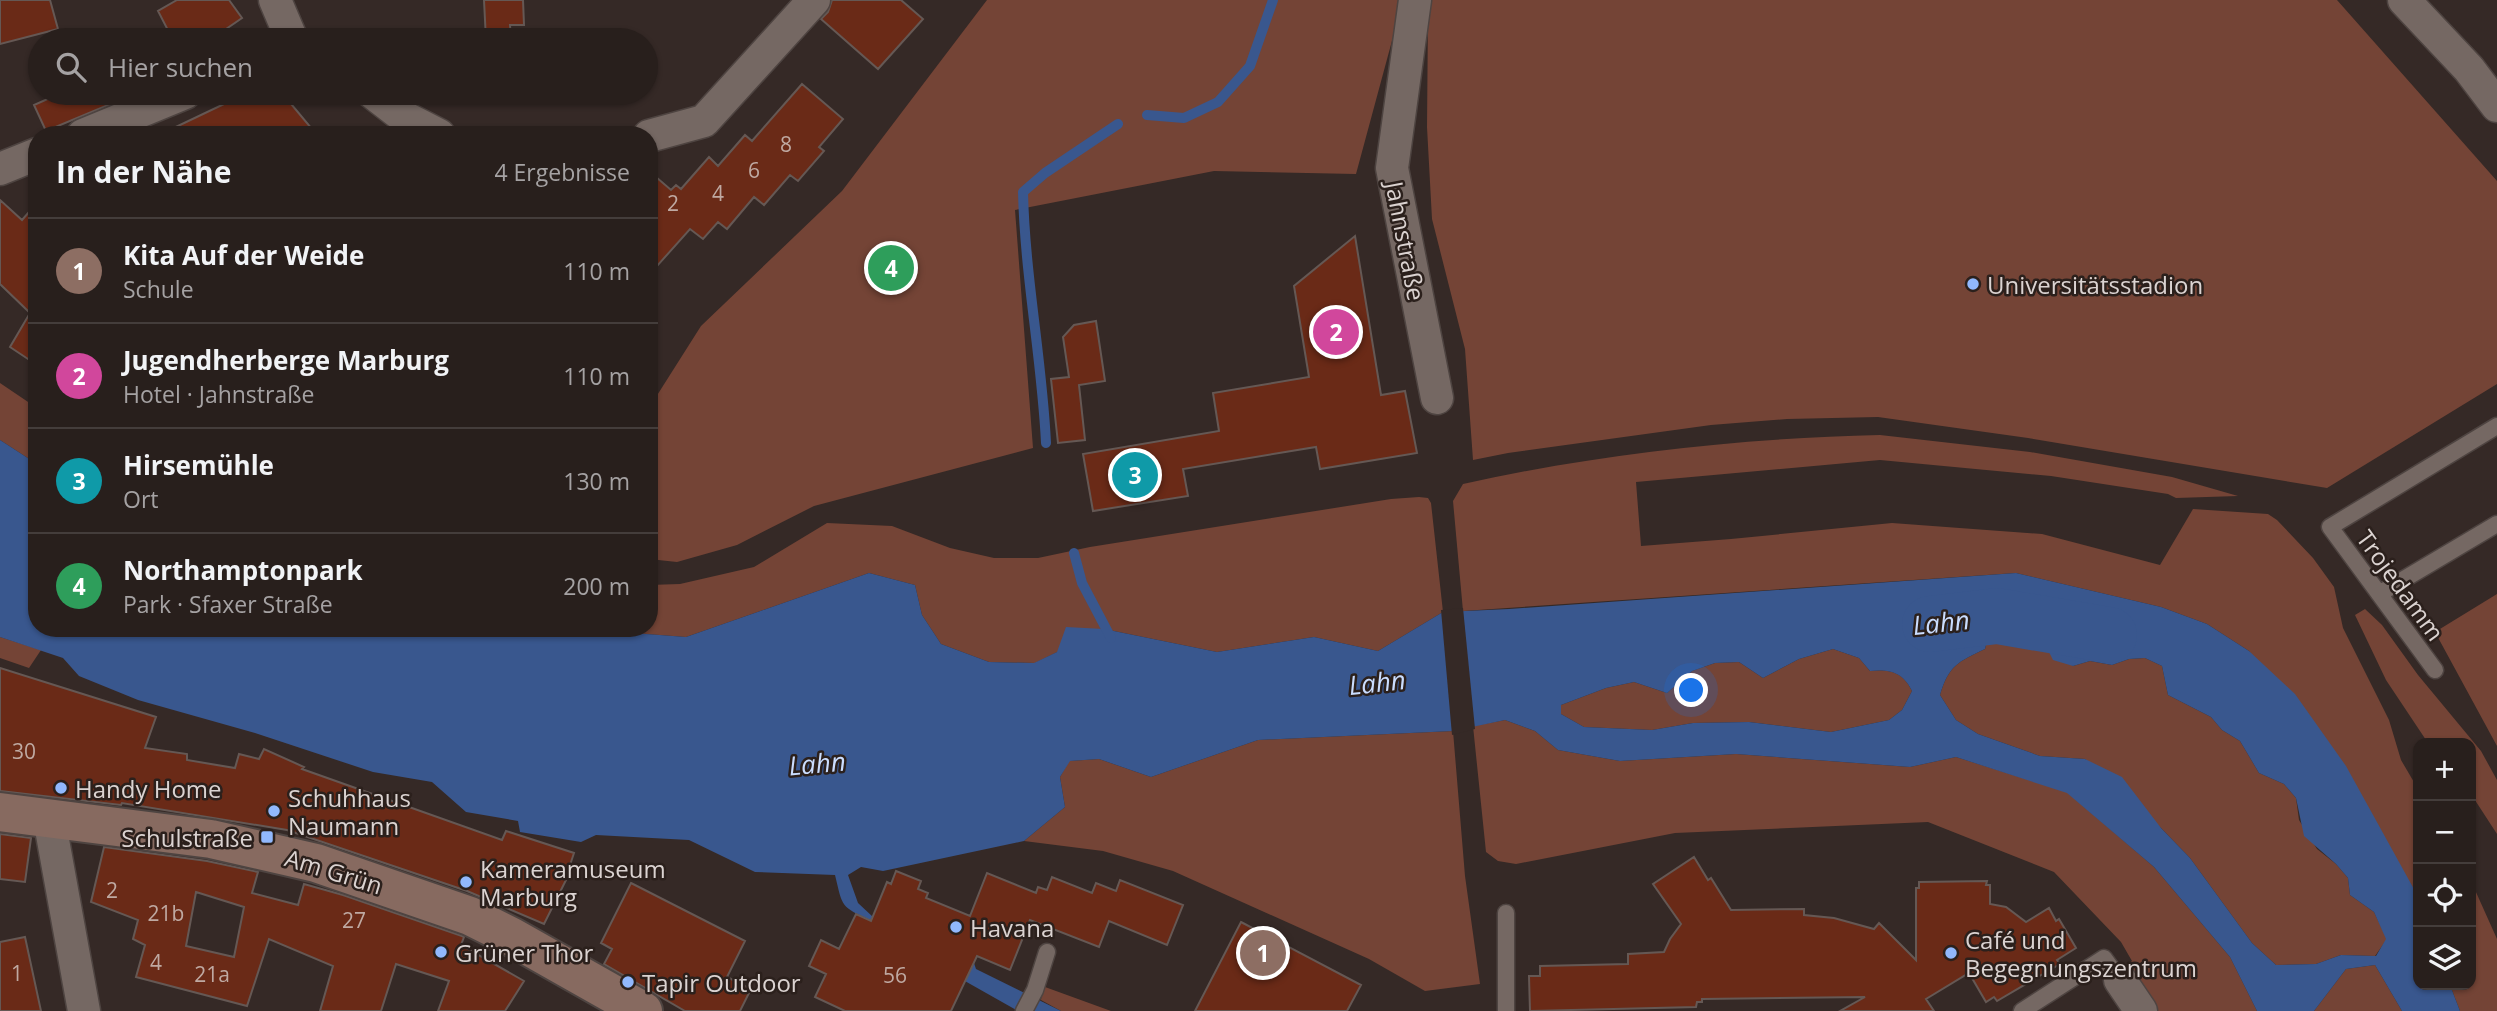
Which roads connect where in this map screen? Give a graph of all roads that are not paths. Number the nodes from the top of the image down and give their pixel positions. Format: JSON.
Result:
{"nodes":[{"id":1,"x":275,"y":0,"type":"edge"},
{"id":2,"x":814,"y":0,"type":"edge"},
{"id":3,"x":1415,"y":0,"type":"edge"},
{"id":4,"x":2404,"y":0,"type":"edge"},
{"id":5,"x":287,"y":28,"type":"edge"},
{"id":6,"x":156,"y":105,"type":"edge"},
{"id":7,"x":388,"y":105,"type":"edge"},
{"id":8,"x":2497,"y":106,"type":"edge"},
{"id":9,"x":105,"y":126,"type":"edge"},
{"id":10,"x":422,"y":126,"type":"edge"},
{"id":11,"x":658,"y":134,"type":"edge"},
{"id":12,"x":28,"y":158,"type":"edge"},
{"id":13,"x":0,"y":169,"type":"edge"},
{"id":14,"x":1437,"y":398,"type":"dead end"},
{"id":15,"x":2497,"y":426,"type":"edge"},
{"id":16,"x":2497,"y":524,"type":"edge"},
{"id":17,"x":2379,"y":594,"type":"junction"},
{"id":18,"x":2435,"y":670,"type":"dead end"},
{"id":19,"x":0,"y":812,"type":"edge"},
{"id":20,"x":49,"y":818,"type":"junction"},
{"id":21,"x":1506,"y":913,"type":"dead end"},
{"id":22,"x":1047,"y":951,"type":"dead end"},
{"id":23,"x":2120,"y":980,"type":"joint"},
{"id":24,"x":84,"y":1011,"type":"edge"},
{"id":25,"x":643,"y":1011,"type":"edge"},
{"id":26,"x":1024,"y":1011,"type":"edge"},
{"id":27,"x":1506,"y":1011,"type":"edge"},
{"id":28,"x":2022,"y":1011,"type":"edge"},
{"id":29,"x":2141,"y":1011,"type":"edge"}],
"edges":[{"from":1,"to":5,"type":"street"},
{"from":2,"to":11,"type":"street"},
{"from":3,"to":14,"type":"street","name":"Jahnstraße"},
{"from":4,"to":8,"type":"street"},
{"from":6,"to":9,"type":"street"},
{"from":7,"to":10,"type":"street"},
{"from":12,"to":13,"type":"street"},
{"from":15,"to":17,"type":"lane","name":"Trojedamm"},
{"from":16,"to":17,"type":"lane"},
{"from":17,"to":18,"type":"lane","name":"Trojedamm"},
{"from":19,"to":20,"type":"street","name":"Am Grün"},
{"from":20,"to":24,"type":"street"},
{"from":20,"to":25,"type":"street","name":"Am Grün"},
{"from":21,"to":27,"type":"lane"},
{"from":22,"to":26,"type":"lane"},
{"from":23,"to":28,"type":"lane"},
{"from":23,"to":29,"type":"street"}]}
